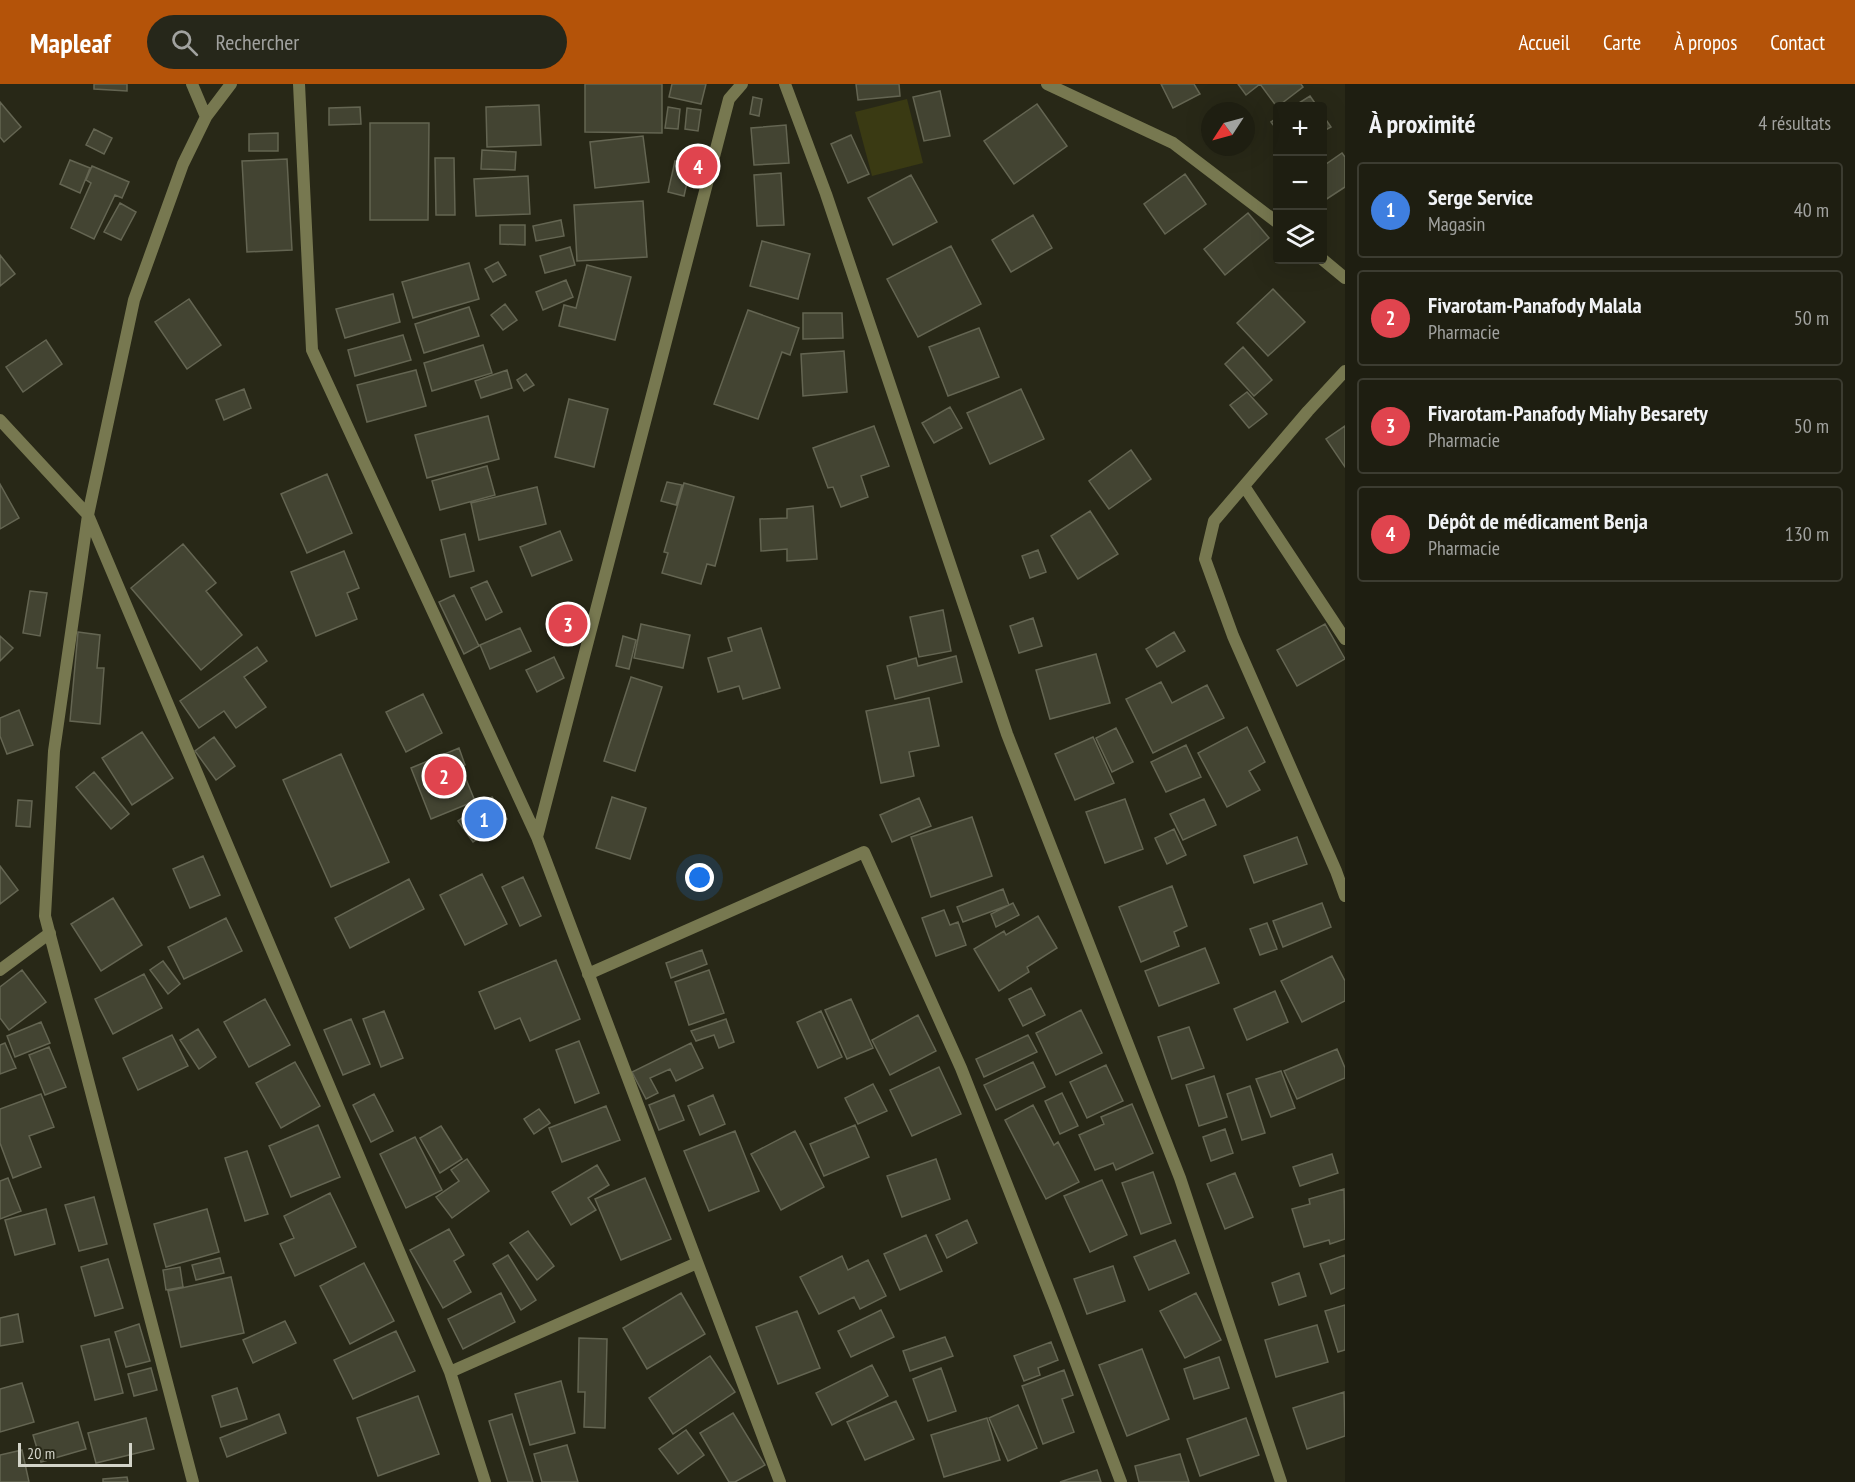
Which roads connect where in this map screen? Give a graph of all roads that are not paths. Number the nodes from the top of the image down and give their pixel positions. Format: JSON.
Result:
{"nodes":[{"id":1,"x":192,"y":84,"type":"edge"},
{"id":2,"x":231,"y":84,"type":"edge"},
{"id":3,"x":299,"y":84,"type":"edge"},
{"id":4,"x":742,"y":84,"type":"edge"},
{"id":5,"x":785,"y":84,"type":"edge"},
{"id":6,"x":1047,"y":84,"type":"edge"},
{"id":7,"x":206,"y":117,"type":"junction"},
{"id":8,"x":1273,"y":219,"type":"edge"},
{"id":9,"x":1327,"y":262,"type":"edge"},
{"id":10,"x":1345,"y":278,"type":"edge"},
{"id":11,"x":1345,"y":371,"type":"edge"},
{"id":12,"x":0,"y":420,"type":"edge"},
{"id":13,"x":1244,"y":486,"type":"junction"},
{"id":14,"x":88,"y":515,"type":"junction"},
{"id":15,"x":1345,"y":639,"type":"edge"},
{"id":16,"x":537,"y":837,"type":"junction"},
{"id":17,"x":1345,"y":896,"type":"edge"},
{"id":18,"x":50,"y":933,"type":"junction"},
{"id":19,"x":0,"y":970,"type":"edge"},
{"id":20,"x":588,"y":974,"type":"junction"},
{"id":21,"x":697,"y":1263,"type":"junction"},
{"id":22,"x":450,"y":1372,"type":"junction"},
{"id":23,"x":193,"y":1482,"type":"edge"},
{"id":24,"x":484,"y":1482,"type":"edge"},
{"id":25,"x":780,"y":1482,"type":"edge"},
{"id":26,"x":1121,"y":1482,"type":"edge"},
{"id":27,"x":1281,"y":1482,"type":"edge"}],
"edges":[{"from":1,"to":7,"type":"street"},
{"from":2,"to":7,"type":"street"},
{"from":3,"to":16,"type":"street"},
{"from":4,"to":16,"type":"street"},
{"from":5,"to":27,"type":"street"},
{"from":6,"to":8,"type":"street"},
{"from":7,"to":14,"type":"street"},
{"from":9,"to":10,"type":"street"},
{"from":11,"to":13,"type":"street"},
{"from":12,"to":14,"type":"street"},
{"from":13,"to":15,"type":"street"},
{"from":13,"to":17,"type":"street"},
{"from":14,"to":18,"type":"street"},
{"from":14,"to":22,"type":"street"},
{"from":16,"to":20,"type":"street"},
{"from":18,"to":19,"type":"street"},
{"from":18,"to":23,"type":"street"},
{"from":20,"to":21,"type":"street"},
{"from":20,"to":26,"type":"street"},
{"from":21,"to":22,"type":"street"},
{"from":21,"to":25,"type":"street"},
{"from":22,"to":24,"type":"street"}]}
